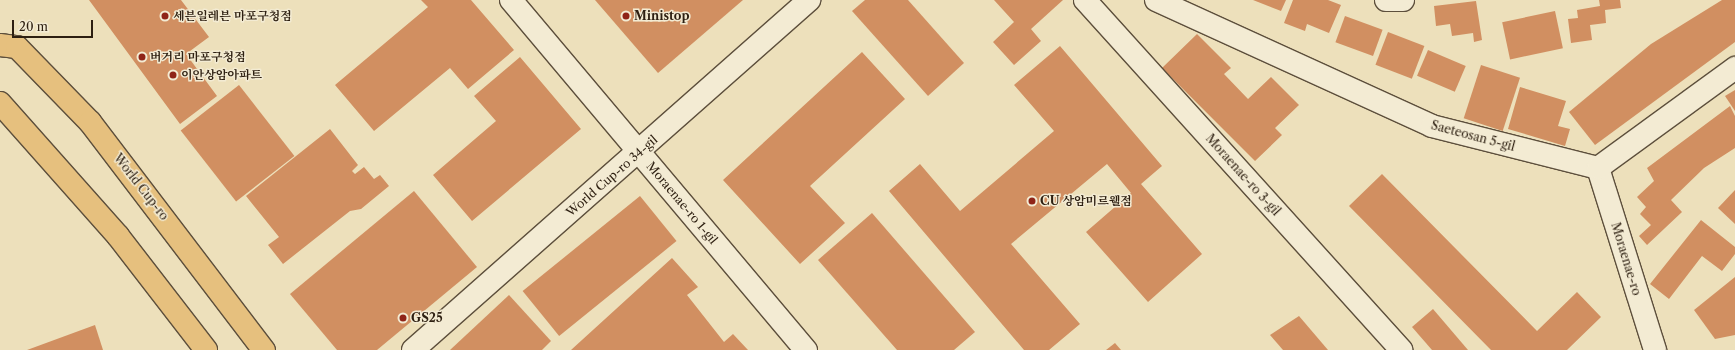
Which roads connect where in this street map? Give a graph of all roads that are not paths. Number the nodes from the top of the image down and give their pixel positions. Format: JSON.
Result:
{"nodes":[{"id":1,"x":511,"y":0,"type":"edge"},
{"id":2,"x":809,"y":0,"type":"edge"},
{"id":3,"x":1085,"y":0,"type":"edge"},
{"id":4,"x":1156,"y":0,"type":"edge"},
{"id":5,"x":1386,"y":0,"type":"edge"},
{"id":6,"x":1403,"y":0,"type":"edge"},
{"id":7,"x":0,"y":45,"type":"edge"},
{"id":8,"x":1735,"y":68,"type":"edge"},
{"id":9,"x":0,"y":103,"type":"edge"},
{"id":10,"x":639,"y":152,"type":"junction"},
{"id":11,"x":1598,"y":168,"type":"junction"},
{"id":12,"x":206,"y":350,"type":"edge"},
{"id":13,"x":264,"y":350,"type":"edge"},
{"id":14,"x":413,"y":350,"type":"edge"},
{"id":15,"x":806,"y":350,"type":"edge"},
{"id":16,"x":1401,"y":350,"type":"edge"},
{"id":17,"x":1655,"y":350,"type":"edge"}],
"edges":[{"from":1,"to":10,"type":"street","name":"Moraenae-ro 1-gil"},
{"from":2,"to":10,"type":"street","name":"World Cup-ro 34-gil"},
{"from":3,"to":16,"type":"street","name":"Moraenae-ro 3-gil"},
{"from":4,"to":11,"type":"street","name":"Saeteosan 5-gil"},
{"from":5,"to":6,"type":"street"},
{"from":7,"to":13,"type":"main road","name":"World Cup-ro"},
{"from":8,"to":11,"type":"street"},
{"from":9,"to":12,"type":"main road"},
{"from":10,"to":14,"type":"street","name":"World Cup-ro 34-gil"},
{"from":10,"to":15,"type":"street","name":"Moraenae-ro 1-gil"},
{"from":11,"to":17,"type":"street","name":"Moraenae-ro"}]}
